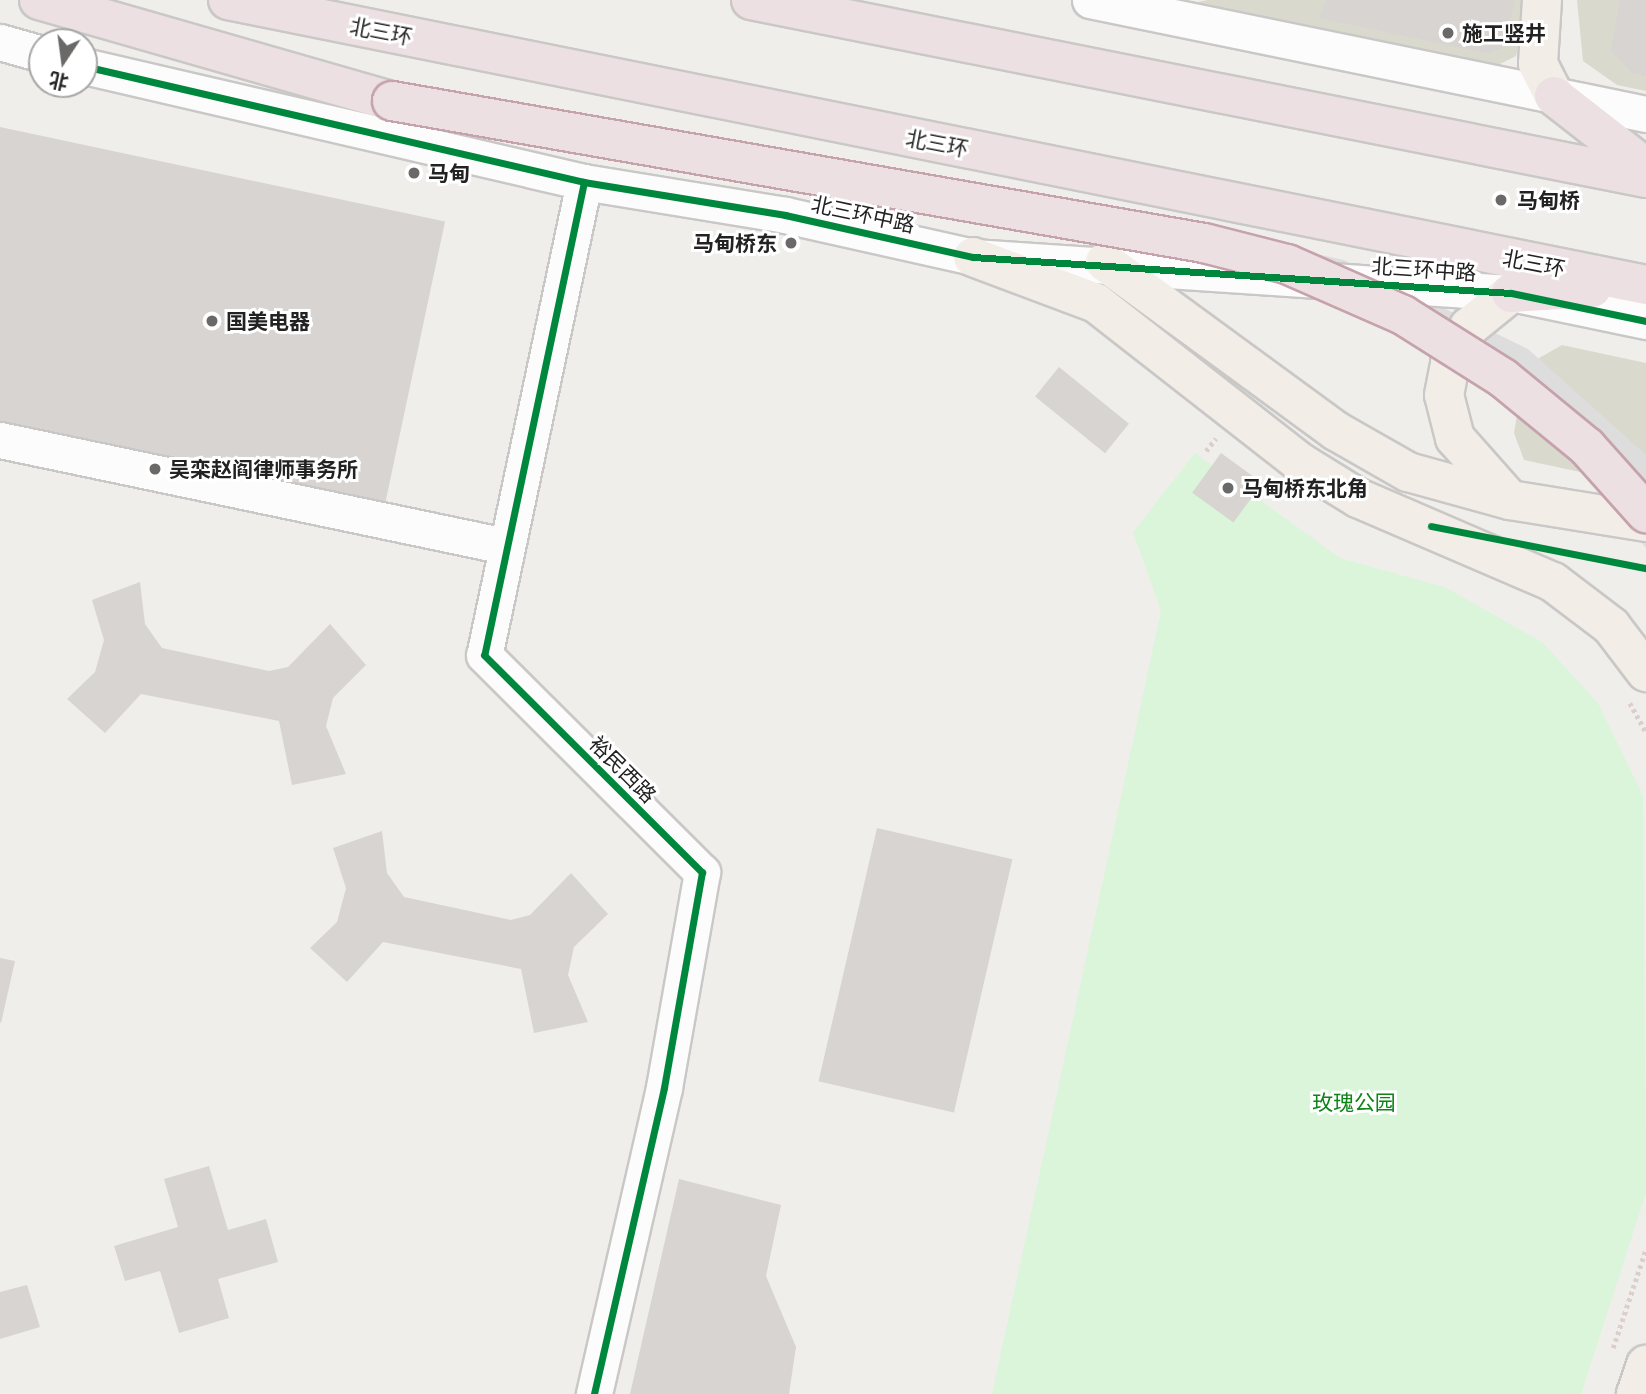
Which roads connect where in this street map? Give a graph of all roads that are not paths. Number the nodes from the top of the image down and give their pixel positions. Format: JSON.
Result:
{"nodes":[{"id":1,"x":39,"y":0,"type":"edge"},
{"id":2,"x":228,"y":0,"type":"edge"},
{"id":3,"x":751,"y":0,"type":"edge"},
{"id":4,"x":1090,"y":0,"type":"edge"},
{"id":5,"x":1542,"y":0,"type":"edge"},
{"id":6,"x":0,"y":42,"type":"edge"},
{"id":7,"x":28,"y":50,"type":"edge"},
{"id":8,"x":98,"y":69,"type":"edge"},
{"id":9,"x":1554,"y":96,"type":"junction"},
{"id":10,"x":1646,"y":114,"type":"edge"},
{"id":11,"x":1646,"y":168,"type":"edge"},
{"id":12,"x":1646,"y":178,"type":"edge"},
{"id":13,"x":584,"y":182,"type":"junction"},
{"id":14,"x":973,"y":257,"type":"junction"},
{"id":15,"x":1105,"y":262,"type":"junction"},
{"id":16,"x":1511,"y":293,"type":"junction"},
{"id":17,"x":1645,"y":297,"type":"edge"},
{"id":18,"x":0,"y":440,"type":"edge"},
{"id":19,"x":1510,"y":500,"type":"junction"},
{"id":20,"x":1646,"y":513,"type":"edge"},
{"id":21,"x":1646,"y":522,"type":"edge"},
{"id":22,"x":505,"y":546,"type":"junction"},
{"id":23,"x":1646,"y":672,"type":"edge"},
{"id":24,"x":1629,"y":1360,"type":"edge"},
{"id":25,"x":594,"y":1394,"type":"edge"},
{"id":26,"x":1636,"y":1394,"type":"edge"}],
"edges":[{"from":1,"to":20,"type":"highway","bridge":true},
{"from":2,"to":17,"type":"highway","name":"北三环"},
{"from":3,"to":12,"type":"highway"},
{"from":4,"to":9,"type":"street"},
{"from":5,"to":9,"type":"main road"},
{"from":6,"to":7,"type":"street"},
{"from":8,"to":13,"type":"street","name":"北三环中路"},
{"from":9,"to":10,"type":"street"},
{"from":9,"to":11,"type":"highway"},
{"from":13,"to":14,"type":"street","name":"北三环中路"},
{"from":13,"to":22,"type":"street","name":"裕民西路"},
{"from":14,"to":15,"type":"street","name":"北三环中路"},
{"from":14,"to":23,"type":"main road"},
{"from":15,"to":16,"type":"street","name":"北三环中路"},
{"from":15,"to":19,"type":"main road"},
{"from":16,"to":17,"type":"highway"},
{"from":16,"to":19,"type":"main road"},
{"from":18,"to":22,"type":"street"},
{"from":19,"to":21,"type":"main road"},
{"from":22,"to":25,"type":"street","name":"裕民西路"},
{"from":24,"to":26,"type":"main road"}]}
